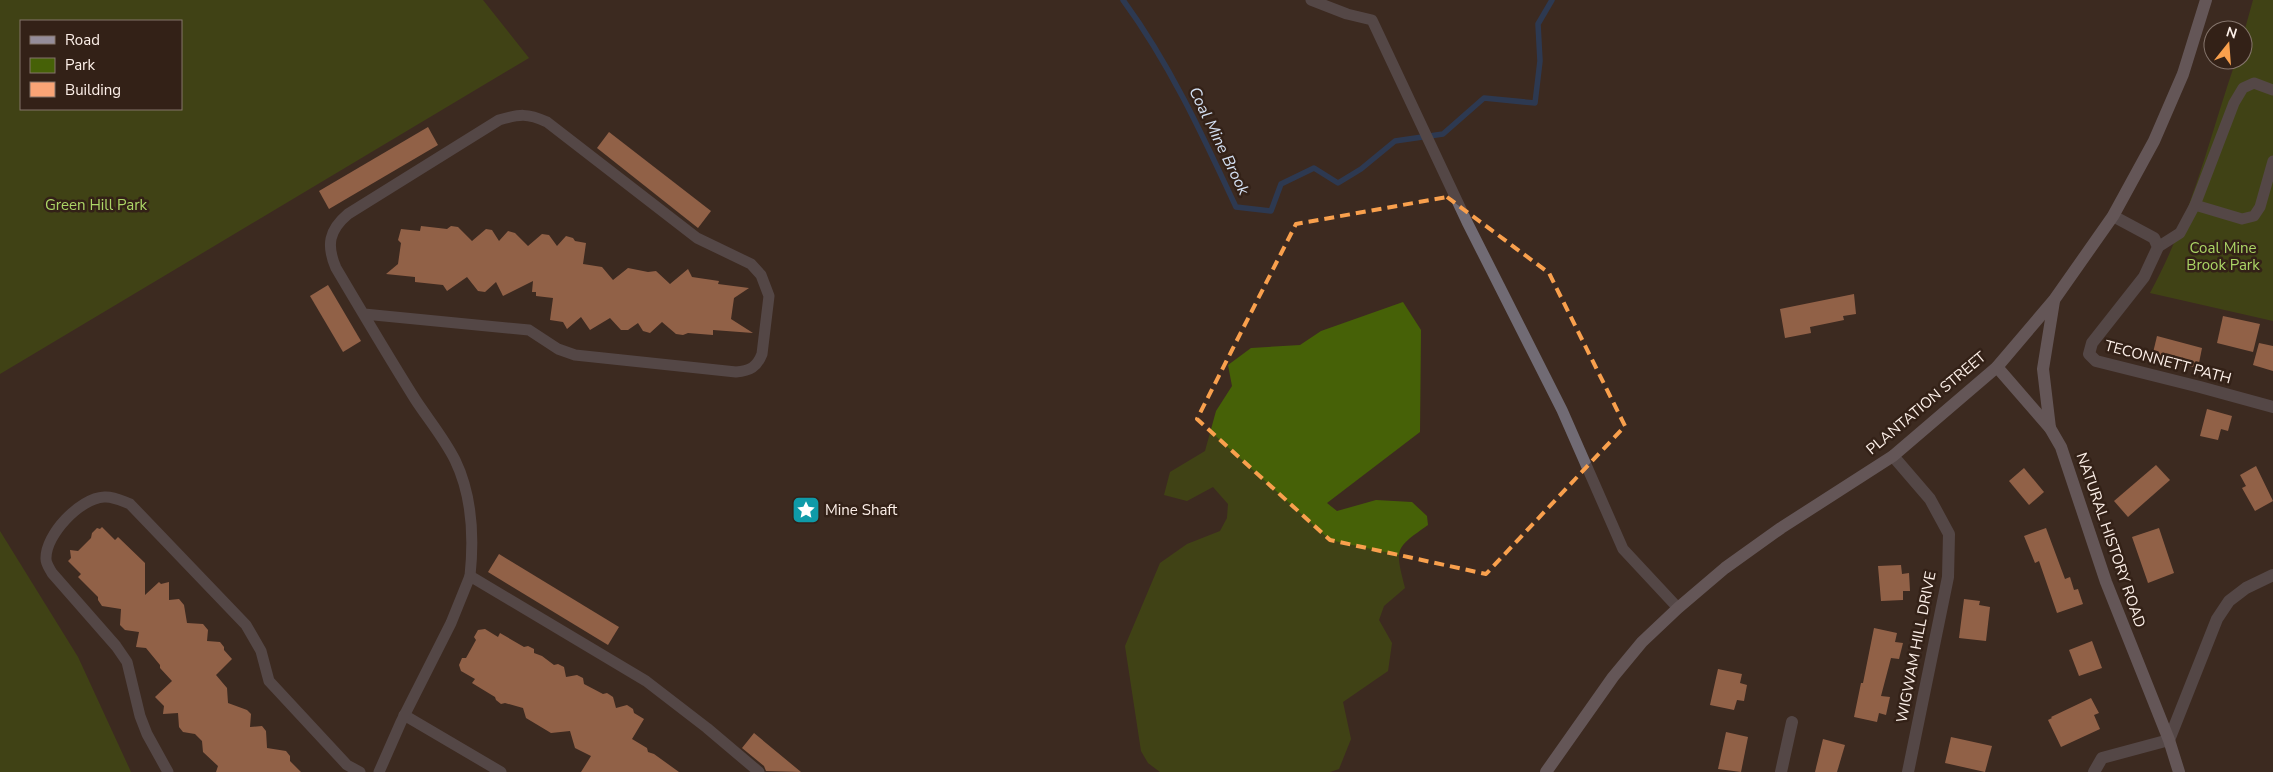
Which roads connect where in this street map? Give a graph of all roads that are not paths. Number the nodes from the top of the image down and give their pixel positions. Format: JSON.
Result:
{"nodes":[{"id":1,"x":1311,"y":0,"type":"edge"},
{"id":2,"x":2206,"y":0,"type":"edge"},
{"id":3,"x":2273,"y":90,"type":"edge"},
{"id":4,"x":2273,"y":161,"type":"edge"},
{"id":5,"x":2195,"y":205,"type":"junction"},
{"id":6,"x":2113,"y":216,"type":"junction"},
{"id":7,"x":2158,"y":247,"type":"junction"},
{"id":8,"x":2054,"y":300,"type":"junction"},
{"id":9,"x":364,"y":314,"type":"junction"},
{"id":10,"x":1997,"y":367,"type":"junction"},
{"id":11,"x":2273,"y":407,"type":"edge"},
{"id":12,"x":2050,"y":428,"type":"junction"},
{"id":13,"x":1893,"y":456,"type":"junction"},
{"id":14,"x":2273,"y":574,"type":"edge"},
{"id":15,"x":470,"y":576,"type":"junction"},
{"id":16,"x":1678,"y":608,"type":"junction"},
{"id":17,"x":404,"y":715,"type":"junction"},
{"id":18,"x":1792,"y":722,"type":"dead end"},
{"id":19,"x":2168,"y":740,"type":"junction"},
{"id":20,"x":168,"y":772,"type":"edge"},
{"id":21,"x":360,"y":772,"type":"edge"},
{"id":22,"x":379,"y":772,"type":"edge"},
{"id":23,"x":501,"y":772,"type":"edge"},
{"id":24,"x":760,"y":772,"type":"edge"},
{"id":25,"x":1546,"y":772,"type":"edge"},
{"id":26,"x":1781,"y":772,"type":"edge"},
{"id":27,"x":1908,"y":772,"type":"edge"},
{"id":28,"x":2094,"y":772,"type":"edge"},
{"id":29,"x":2179,"y":772,"type":"edge"}],
"edges":[{"from":1,"to":16,"type":"lane"},
{"from":2,"to":6,"type":"main road","name":"PLANTATION STREET"},
{"from":3,"to":5,"type":"lane"},
{"from":4,"to":5,"type":"lane"},
{"from":5,"to":7,"type":"lane"},
{"from":6,"to":7,"type":"street"},
{"from":6,"to":8,"type":"main road","name":"PLANTATION STREET"},
{"from":7,"to":11,"type":"street","name":"TECONNETT PATH"},
{"from":8,"to":10,"type":"main road","name":"PLANTATION STREET"},
{"from":8,"to":12,"type":"main road"},
{"from":9,"to":9,"type":"lane"},
{"from":9,"to":15,"type":"lane"},
{"from":10,"to":12,"type":"main road","name":"NATURAL HISTORY ROAD"},
{"from":10,"to":13,"type":"main road","name":"PLANTATION STREET"},
{"from":12,"to":19,"type":"main road","name":"NATURAL HISTORY ROAD"},
{"from":13,"to":16,"type":"main road","name":"PLANTATION STREET"},
{"from":13,"to":27,"type":"street","name":"WIGWAM HILL DRIVE"},
{"from":14,"to":19,"type":"street"},
{"from":15,"to":17,"type":"lane"},
{"from":15,"to":24,"type":"lane"},
{"from":16,"to":25,"type":"main road","name":"PLANTATION STREET"},
{"from":17,"to":22,"type":"lane"},
{"from":17,"to":23,"type":"lane"},
{"from":18,"to":26,"type":"street"},
{"from":19,"to":28,"type":"street"},
{"from":19,"to":29,"type":"main road","name":"NATURAL HISTORY ROAD"},
{"from":20,"to":21,"type":"lane"}]}
